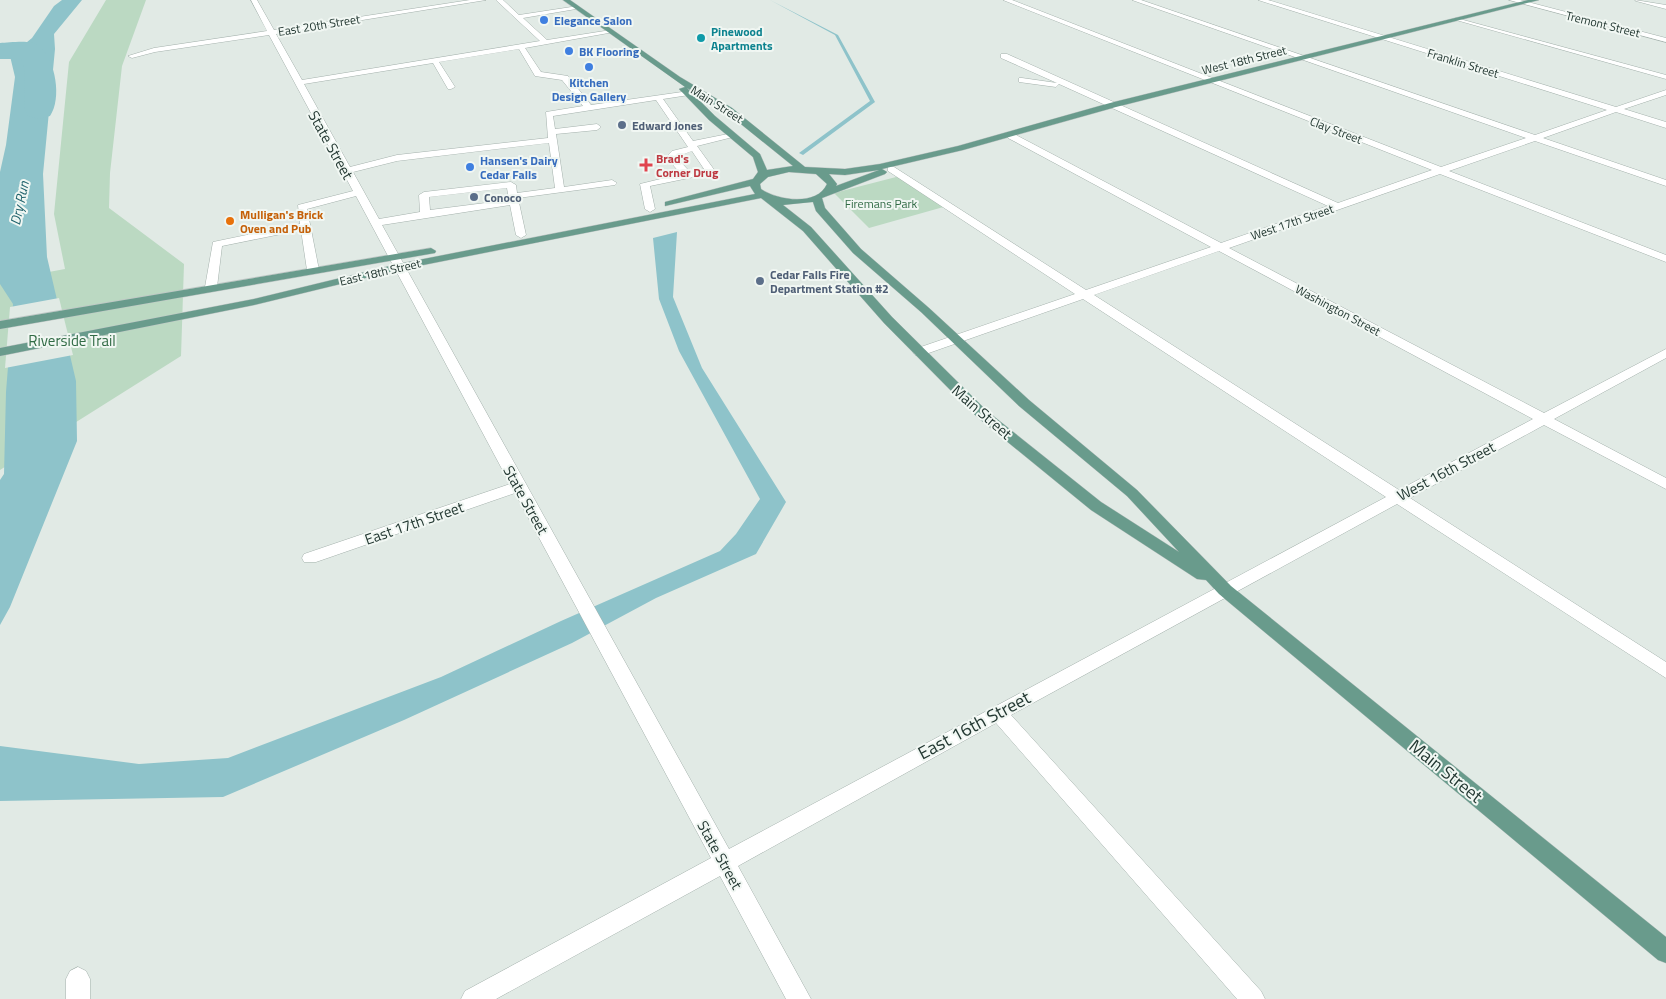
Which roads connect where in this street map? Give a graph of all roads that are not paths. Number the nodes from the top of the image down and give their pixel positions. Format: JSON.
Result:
{"nodes":[{"id":1,"x":254,"y":0,"type":"edge"},
{"id":2,"x":483,"y":0,"type":"edge"},
{"id":3,"x":500,"y":0,"type":"edge"},
{"id":4,"x":566,"y":0,"type":"edge"},
{"id":5,"x":1006,"y":0,"type":"edge"},
{"id":6,"x":1135,"y":0,"type":"edge"},
{"id":7,"x":1261,"y":0,"type":"edge"},
{"id":8,"x":1512,"y":0,"type":"edge"},
{"id":9,"x":1536,"y":0,"type":"edge"},
{"id":10,"x":1638,"y":0,"type":"edge"},
{"id":11,"x":1524,"y":3,"type":"junction"},
{"id":12,"x":576,"y":7,"type":"junction"},
{"id":13,"x":1666,"y":7,"type":"edge"},
{"id":14,"x":518,"y":17,"type":"junction"},
{"id":15,"x":1458,"y":19,"type":"junction"},
{"id":16,"x":270,"y":32,"type":"junction"},
{"id":17,"x":611,"y":32,"type":"junction"},
{"id":18,"x":1383,"y":38,"type":"junction"},
{"id":19,"x":1666,"y":40,"type":"edge"},
{"id":20,"x":546,"y":43,"type":"junction"},
{"id":21,"x":521,"y":47,"type":"junction"},
{"id":22,"x":132,"y":56,"type":"dead end"},
{"id":23,"x":1004,"y":56,"type":"dead end"},
{"id":24,"x":1303,"y":58,"type":"junction"},
{"id":25,"x":435,"y":61,"type":"junction"},
{"id":26,"x":1666,"y":77,"type":"edge"},
{"id":27,"x":676,"y":79,"type":"junction"},
{"id":28,"x":1022,"y":80,"type":"dead end"},
{"id":29,"x":1212,"y":81,"type":"junction"},
{"id":30,"x":298,"y":83,"type":"junction"},
{"id":31,"x":451,"y":87,"type":"dead end"},
{"id":32,"x":1077,"y":89,"type":"junction"},
{"id":33,"x":1666,"y":92,"type":"edge"},
{"id":34,"x":686,"y":93,"type":"junction"},
{"id":35,"x":658,"y":97,"type":"junction"},
{"id":36,"x":1113,"y":106,"type":"junction"},
{"id":37,"x":589,"y":108,"type":"junction"},
{"id":38,"x":1615,"y":110,"type":"junction"},
{"id":39,"x":1666,"y":126,"type":"edge"},
{"id":40,"x":597,"y":127,"type":"dead end"},
{"id":41,"x":552,"y":136,"type":"junction"},
{"id":42,"x":733,"y":136,"type":"junction"},
{"id":43,"x":1011,"y":136,"type":"junction"},
{"id":44,"x":1533,"y":138,"type":"junction"},
{"id":45,"x":692,"y":146,"type":"junction"},
{"id":46,"x":960,"y":148,"type":"junction"},
{"id":47,"x":802,"y":169,"type":"junction"},
{"id":48,"x":890,"y":169,"type":"junction"},
{"id":49,"x":1440,"y":170,"type":"junction"},
{"id":50,"x":346,"y":171,"type":"junction"},
{"id":51,"x":814,"y":171,"type":"junction"},
{"id":52,"x":688,"y":176,"type":"junction"},
{"id":53,"x":757,"y":180,"type":"junction"},
{"id":54,"x":612,"y":183,"type":"dead end"},
{"id":55,"x":1666,"y":183,"type":"edge"},
{"id":56,"x":560,"y":190,"type":"junction"},
{"id":57,"x":358,"y":193,"type":"junction"},
{"id":58,"x":821,"y":196,"type":"junction"},
{"id":59,"x":766,"y":197,"type":"junction"},
{"id":60,"x":513,"y":199,"type":"junction"},
{"id":61,"x":1336,"y":206,"type":"junction"},
{"id":62,"x":650,"y":209,"type":"junction"},
{"id":63,"x":425,"y":214,"type":"junction"},
{"id":64,"x":374,"y":223,"type":"junction"},
{"id":65,"x":304,"y":226,"type":"junction"},
{"id":66,"x":521,"y":235,"type":"junction"},
{"id":67,"x":1220,"y":247,"type":"junction"},
{"id":68,"x":1666,"y":259,"type":"edge"},
{"id":69,"x":395,"y":262,"type":"junction"},
{"id":70,"x":313,"y":270,"type":"junction"},
{"id":71,"x":211,"y":287,"type":"junction"},
{"id":72,"x":1084,"y":294,"type":"junction"},
{"id":73,"x":0,"y":325,"type":"edge"},
{"id":74,"x":956,"y":339,"type":"junction"},
{"id":75,"x":0,"y":352,"type":"edge"},
{"id":76,"x":919,"y":352,"type":"junction"},
{"id":77,"x":1664,"y":356,"type":"edge"},
{"id":78,"x":1543,"y":419,"type":"junction"},
{"id":79,"x":1666,"y":484,"type":"edge"},
{"id":80,"x":518,"y":487,"type":"junction"},
{"id":81,"x":1397,"y":497,"type":"junction"},
{"id":82,"x":310,"y":558,"type":"dead end"},
{"id":83,"x":1225,"y":590,"type":"junction"},
{"id":84,"x":1666,"y":671,"type":"edge"},
{"id":85,"x":998,"y":713,"type":"junction"},
{"id":86,"x":724,"y":862,"type":"junction"},
{"id":87,"x":1666,"y":952,"type":"edge"},
{"id":88,"x":793,"y":996,"type":"edge"},
{"id":89,"x":473,"y":999,"type":"edge"},
{"id":90,"x":1253,"y":999,"type":"edge"}],
"edges":[{"from":1,"to":16,"type":"street","name":"State Street"},
{"from":2,"to":16,"type":"street","name":"East 20th Street"},
{"from":3,"to":14,"type":"street"},
{"from":4,"to":12,"type":"main road","name":"Main Street"},
{"from":5,"to":29,"type":"street","name":"Clay Street"},
{"from":6,"to":24,"type":"street"},
{"from":7,"to":18,"type":"street","name":"Franklin Street"},
{"from":8,"to":11,"type":"street","name":"Tremont Street"},
{"from":9,"to":11,"type":"main road","name":"West 18th Street"},
{"from":10,"to":13,"type":"street"},
{"from":11,"to":15,"type":"main road","name":"West 18th Street"},
{"from":11,"to":19,"type":"street","name":"Tremont Street"},
{"from":12,"to":14,"type":"street"},
{"from":12,"to":17,"type":"main road","name":"Main Street"},
{"from":14,"to":20,"type":"street"},
{"from":15,"to":18,"type":"main road","name":"West 18th Street"},
{"from":15,"to":26,"type":"street"},
{"from":16,"to":22,"type":"street","name":"East 20th Street"},
{"from":16,"to":30,"type":"street","name":"State Street"},
{"from":17,"to":20,"type":"street"},
{"from":17,"to":27,"type":"main road","name":"Main Street"},
{"from":18,"to":24,"type":"main road","name":"West 18th Street"},
{"from":18,"to":38,"type":"street","name":"Franklin Street"},
{"from":20,"to":21,"type":"street"},
{"from":21,"to":25,"type":"street"},
{"from":21,"to":37,"type":"street"},
{"from":23,"to":32,"type":"street"},
{"from":24,"to":29,"type":"main road","name":"West 18th Street"},
{"from":24,"to":44,"type":"street"},
{"from":25,"to":30,"type":"street"},
{"from":25,"to":31,"type":"street"},
{"from":27,"to":34,"type":"main road","name":"Main Street"},
{"from":27,"to":47,"type":"main road","name":"Main Street"},
{"from":28,"to":32,"type":"street"},
{"from":29,"to":36,"type":"main road","name":"West 18th Street"},
{"from":29,"to":49,"type":"street","name":"Clay Street"},
{"from":30,"to":50,"type":"street","name":"State Street"},
{"from":32,"to":36,"type":"street"},
{"from":33,"to":38,"type":"street","name":"West 17th Street"},
{"from":34,"to":35,"type":"street"},
{"from":34,"to":42,"type":"main road","name":"Main Street"},
{"from":35,"to":37,"type":"street"},
{"from":35,"to":45,"type":"street"},
{"from":36,"to":43,"type":"main road","name":"West 18th Street"},
{"from":36,"to":61,"type":"street"},
{"from":37,"to":41,"type":"street"},
{"from":38,"to":39,"type":"street","name":"Franklin Street"},
{"from":38,"to":44,"type":"street","name":"West 17th Street"},
{"from":40,"to":41,"type":"street"},
{"from":41,"to":50,"type":"street"},
{"from":41,"to":56,"type":"street"},
{"from":42,"to":45,"type":"street"},
{"from":42,"to":53,"type":"main road","name":"Main Street"},
{"from":43,"to":46,"type":"main road","name":"West 18th Street"},
{"from":43,"to":67,"type":"street","name":"Washington Street"},
{"from":44,"to":49,"type":"street","name":"West 17th Street"},
{"from":44,"to":55,"type":"street"},
{"from":45,"to":52,"type":"street"},
{"from":45,"to":52,"type":"street"},
{"from":46,"to":48,"type":"main road","name":"West 18th Street"},
{"from":46,"to":51,"type":"main road","name":"West 18th Street"},
{"from":47,"to":51,"type":"main road","name":"West 18th Street"},
{"from":47,"to":53,"type":"main road","name":"East 18th Street"},
{"from":48,"to":58,"type":"main road","name":"West 18th Street"},
{"from":48,"to":72,"type":"street"},
{"from":49,"to":61,"type":"street","name":"West 17th Street"},
{"from":49,"to":68,"type":"street","name":"Clay Street"},
{"from":50,"to":57,"type":"street","name":"State Street"},
{"from":51,"to":58,"type":"main road"},
{"from":52,"to":62,"type":"street"},
{"from":53,"to":59,"type":"main road"},
{"from":53,"to":62,"type":"main road","name":"East 18th Street"},
{"from":54,"to":56,"type":"street"},
{"from":56,"to":60,"type":"street"},
{"from":57,"to":64,"type":"street","name":"State Street"},
{"from":57,"to":65,"type":"street"},
{"from":58,"to":59,"type":"main road","name":"East 18th Street"},
{"from":58,"to":74,"type":"main road","name":"Main Street"},
{"from":59,"to":69,"type":"main road","name":"East 18th Street"},
{"from":59,"to":76,"type":"main road","name":"Main Street"},
{"from":60,"to":63,"type":"street"},
{"from":60,"to":63,"type":"street"},
{"from":60,"to":66,"type":"street"},
{"from":61,"to":67,"type":"street","name":"West 17th Street"},
{"from":62,"to":66,"type":"main road","name":"East 18th Street"},
{"from":63,"to":64,"type":"street"},
{"from":64,"to":69,"type":"street","name":"State Street"},
{"from":65,"to":70,"type":"street"},
{"from":65,"to":71,"type":"street"},
{"from":66,"to":69,"type":"main road","name":"East 18th Street"},
{"from":67,"to":72,"type":"street","name":"West 17th Street"},
{"from":67,"to":78,"type":"street","name":"Washington Street"},
{"from":69,"to":70,"type":"main road","name":"East 18th Street"},
{"from":69,"to":75,"type":"main road","name":"East 18th Street"},
{"from":69,"to":80,"type":"street","name":"State Street"},
{"from":70,"to":71,"type":"main road","name":"East 18th Street"},
{"from":71,"to":73,"type":"main road","name":"East 18th Street"},
{"from":72,"to":74,"type":"street","name":"West 17th Street"},
{"from":72,"to":81,"type":"street"},
{"from":74,"to":76,"type":"street","name":"West 17th Street"},
{"from":74,"to":83,"type":"main road","name":"Main Street"},
{"from":76,"to":83,"type":"main road","name":"Main Street"},
{"from":77,"to":78,"type":"street","name":"West 16th Street"},
{"from":78,"to":79,"type":"street","name":"Washington Street"},
{"from":78,"to":81,"type":"street","name":"West 16th Street"},
{"from":80,"to":82,"type":"street","name":"East 17th Street"},
{"from":80,"to":86,"type":"street","name":"State Street"},
{"from":81,"to":83,"type":"street","name":"West 16th Street"},
{"from":81,"to":84,"type":"street"},
{"from":83,"to":85,"type":"street","name":"East 16th Street"},
{"from":83,"to":87,"type":"main road","name":"Main Street"},
{"from":85,"to":86,"type":"street","name":"East 16th Street"},
{"from":85,"to":90,"type":"street"},
{"from":86,"to":88,"type":"street","name":"State Street"},
{"from":86,"to":89,"type":"street","name":"East 16th Street"}]}
